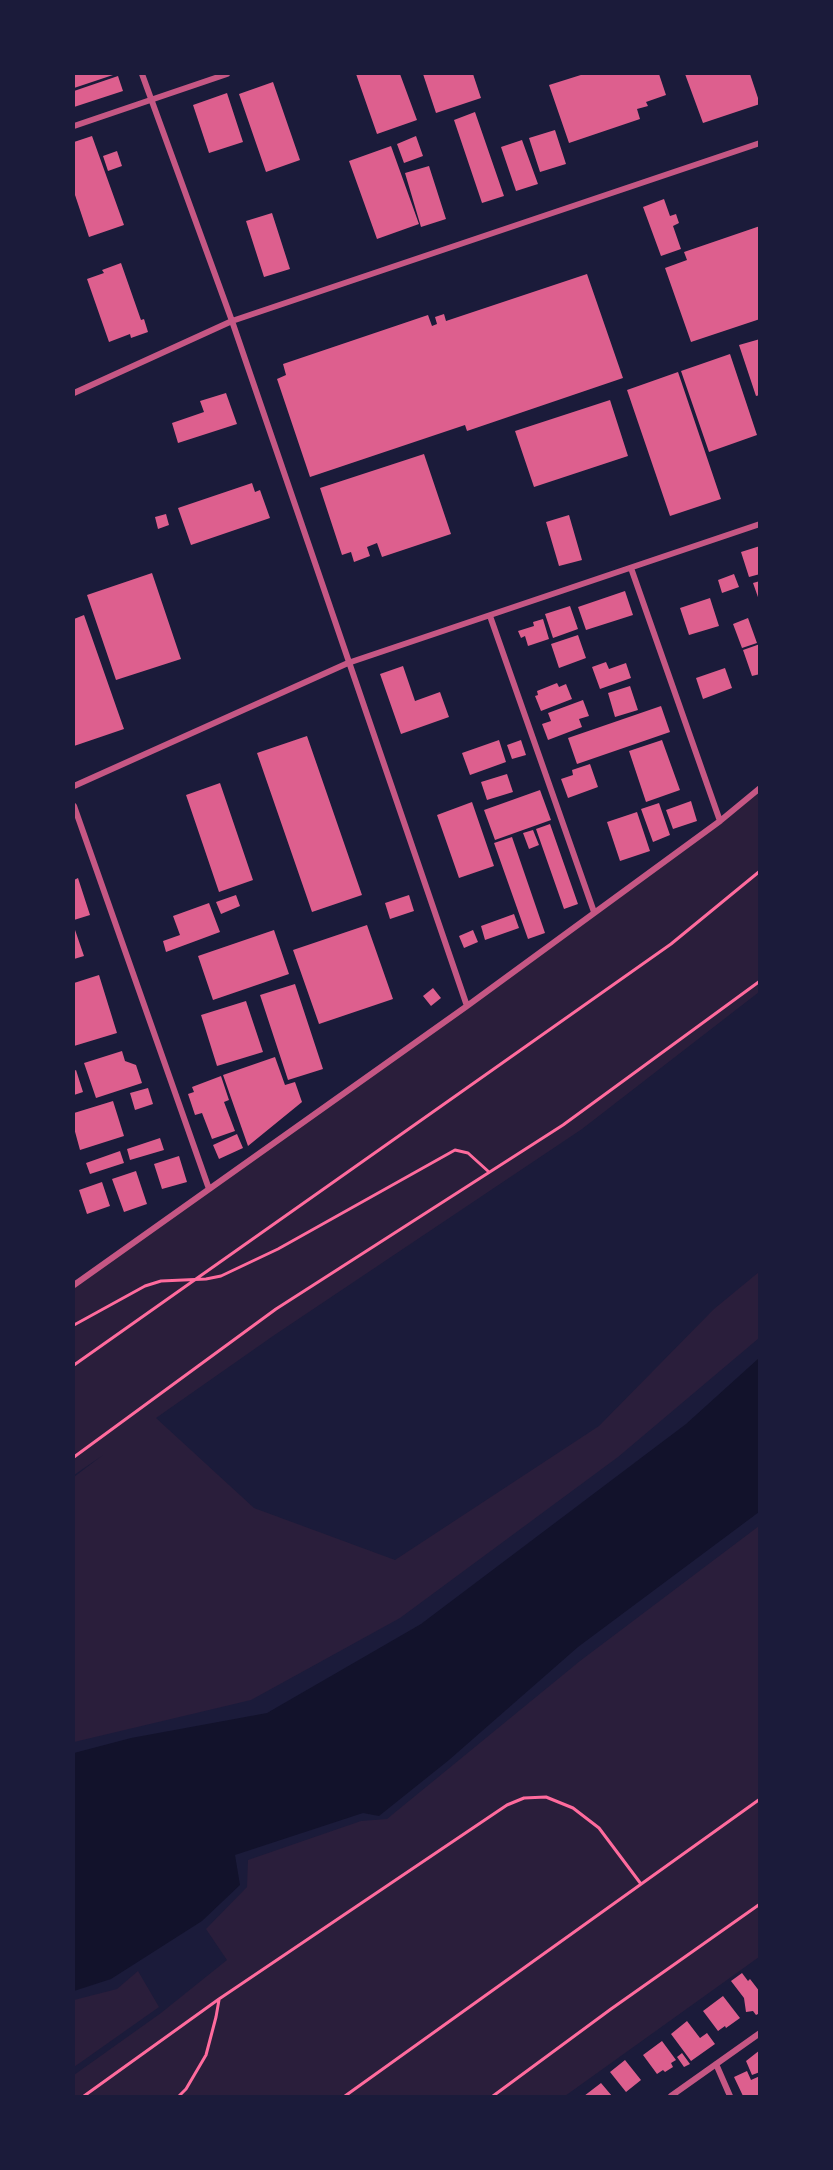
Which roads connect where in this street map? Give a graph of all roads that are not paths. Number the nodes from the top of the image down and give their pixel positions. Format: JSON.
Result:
{"nodes":[{"id":1,"x":142,"y":74,"type":"edge"},
{"id":2,"x":226,"y":74,"type":"edge"},
{"id":3,"x":150,"y":99,"type":"junction"},
{"id":4,"x":74,"y":126,"type":"edge"},
{"id":5,"x":759,"y":143,"type":"edge"},
{"id":6,"x":232,"y":321,"type":"junction"},
{"id":7,"x":74,"y":393,"type":"edge"},
{"id":8,"x":759,"y":524,"type":"edge"},
{"id":9,"x":632,"y":568,"type":"junction"},
{"id":10,"x":490,"y":615,"type":"junction"},
{"id":11,"x":348,"y":663,"type":"junction"},
{"id":12,"x":74,"y":786,"type":"edge"},
{"id":13,"x":759,"y":788,"type":"edge"},
{"id":14,"x":74,"y":807,"type":"edge"},
{"id":15,"x":720,"y":821,"type":"junction"},
{"id":16,"x":594,"y":912,"type":"junction"},
{"id":17,"x":467,"y":1006,"type":"junction"},
{"id":18,"x":209,"y":1189,"type":"junction"},
{"id":19,"x":74,"y":1285,"type":"edge"},
{"id":20,"x":759,"y":2033,"type":"edge"},
{"id":21,"x":716,"y":2064,"type":"junction"},
{"id":22,"x":670,"y":2097,"type":"edge"},
{"id":23,"x":729,"y":2097,"type":"edge"}],
"edges":[{"from":1,"to":3,"type":"street"},
{"from":2,"to":3,"type":"street"},
{"from":3,"to":4,"type":"street"},
{"from":3,"to":6,"type":"street"},
{"from":5,"to":6,"type":"street"},
{"from":6,"to":7,"type":"street"},
{"from":6,"to":11,"type":"street"},
{"from":8,"to":9,"type":"street"},
{"from":9,"to":10,"type":"street"},
{"from":9,"to":15,"type":"street"},
{"from":10,"to":11,"type":"street"},
{"from":10,"to":16,"type":"street"},
{"from":11,"to":12,"type":"street"},
{"from":11,"to":17,"type":"street"},
{"from":13,"to":15,"type":"street"},
{"from":14,"to":18,"type":"street"},
{"from":15,"to":16,"type":"street"},
{"from":16,"to":17,"type":"street"},
{"from":17,"to":18,"type":"street"},
{"from":18,"to":19,"type":"street"},
{"from":20,"to":21,"type":"street"},
{"from":21,"to":22,"type":"street"},
{"from":21,"to":23,"type":"street"}]}
